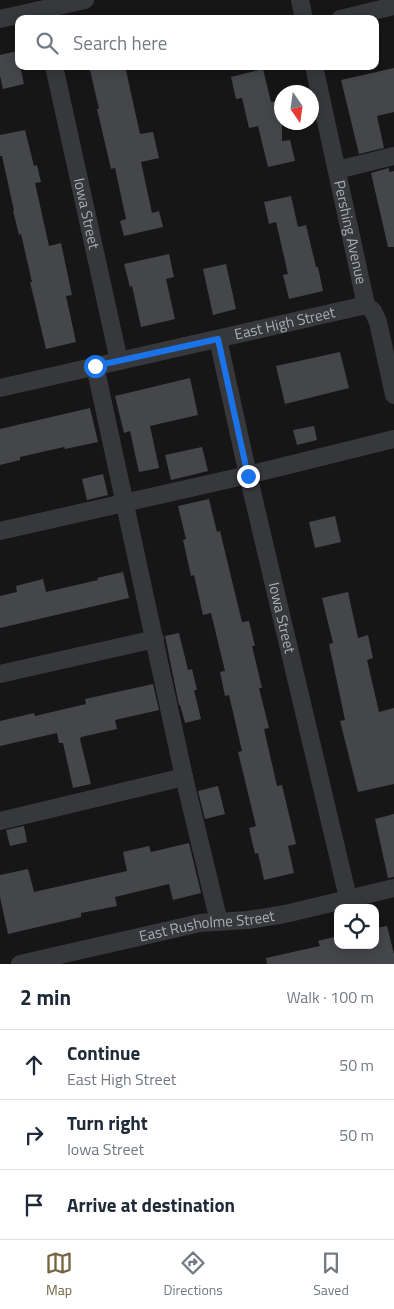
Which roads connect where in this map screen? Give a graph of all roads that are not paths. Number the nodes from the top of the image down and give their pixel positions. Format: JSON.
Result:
{"nodes":[{"id":1,"x":85,"y":0,"type":"edge"},
{"id":2,"x":300,"y":0,"type":"edge"},
{"id":3,"x":394,"y":6,"type":"edge"},
{"id":4,"x":42,"y":9,"type":"edge"},
{"id":5,"x":15,"y":15,"type":"edge"},
{"id":6,"x":17,"y":15,"type":"edge"},
{"id":7,"x":303,"y":15,"type":"edge"},
{"id":8,"x":357,"y":15,"type":"edge"},
{"id":9,"x":0,"y":19,"type":"edge"},
{"id":10,"x":55,"y":70,"type":"edge"},
{"id":11,"x":315,"y":70,"type":"edge"},
{"id":12,"x":394,"y":156,"type":"edge"},
{"id":13,"x":336,"y":170,"type":"junction"},
{"id":14,"x":366,"y":305,"type":"junction"},
{"id":15,"x":218,"y":339,"type":"junction"},
{"id":16,"x":119,"y":361,"type":"junction"},
{"id":17,"x":95,"y":366,"type":"junction"},
{"id":18,"x":0,"y":388,"type":"edge"},
{"id":19,"x":394,"y":395,"type":"edge"},
{"id":20,"x":394,"y":439,"type":"edge"},
{"id":21,"x":248,"y":476,"type":"junction"},
{"id":22,"x":125,"y":503,"type":"junction"},
{"id":23,"x":0,"y":531,"type":"edge"},
{"id":24,"x":155,"y":639,"type":"junction"},
{"id":25,"x":0,"y":674,"type":"edge"},
{"id":26,"x":184,"y":777,"type":"junction"},
{"id":27,"x":0,"y":821,"type":"edge"},
{"id":28,"x":394,"y":888,"type":"edge"},
{"id":29,"x":348,"y":898,"type":"junction"},
{"id":30,"x":219,"y":922,"type":"junction"},
{"id":31,"x":20,"y":964,"type":"edge"}],
"edges":[{"from":1,"to":4,"type":"street"},
{"from":2,"to":7,"type":"street"},
{"from":3,"to":8,"type":"street"},
{"from":4,"to":6,"type":"street"},
{"from":5,"to":9,"type":"street"},
{"from":10,"to":16,"type":"street","name":"Iowa Street"},
{"from":11,"to":13,"type":"street","name":"Pershing Avenue"},
{"from":12,"to":13,"type":"street"},
{"from":13,"to":14,"type":"street","name":"Pershing Avenue"},
{"from":14,"to":15,"type":"street","name":"East High Street"},
{"from":14,"to":19,"type":"street","name":"Pershing Avenue"},
{"from":15,"to":16,"type":"street","name":"East High Street"},
{"from":15,"to":21,"type":"street","name":"Iowa Street"},
{"from":16,"to":17,"type":"street","name":"East High Street"},
{"from":17,"to":18,"type":"street","name":"East High Street"},
{"from":17,"to":22,"type":"street"},
{"from":20,"to":21,"type":"street"},
{"from":21,"to":22,"type":"street"},
{"from":21,"to":29,"type":"street","name":"Iowa Street"},
{"from":22,"to":23,"type":"street"},
{"from":22,"to":24,"type":"street"},
{"from":24,"to":25,"type":"street"},
{"from":24,"to":26,"type":"street"},
{"from":26,"to":27,"type":"street"},
{"from":26,"to":30,"type":"street"},
{"from":28,"to":29,"type":"street","name":"East Rusholme Street"},
{"from":29,"to":30,"type":"street","name":"East Rusholme Street"},
{"from":30,"to":31,"type":"street","name":"East Rusholme Street"}]}
